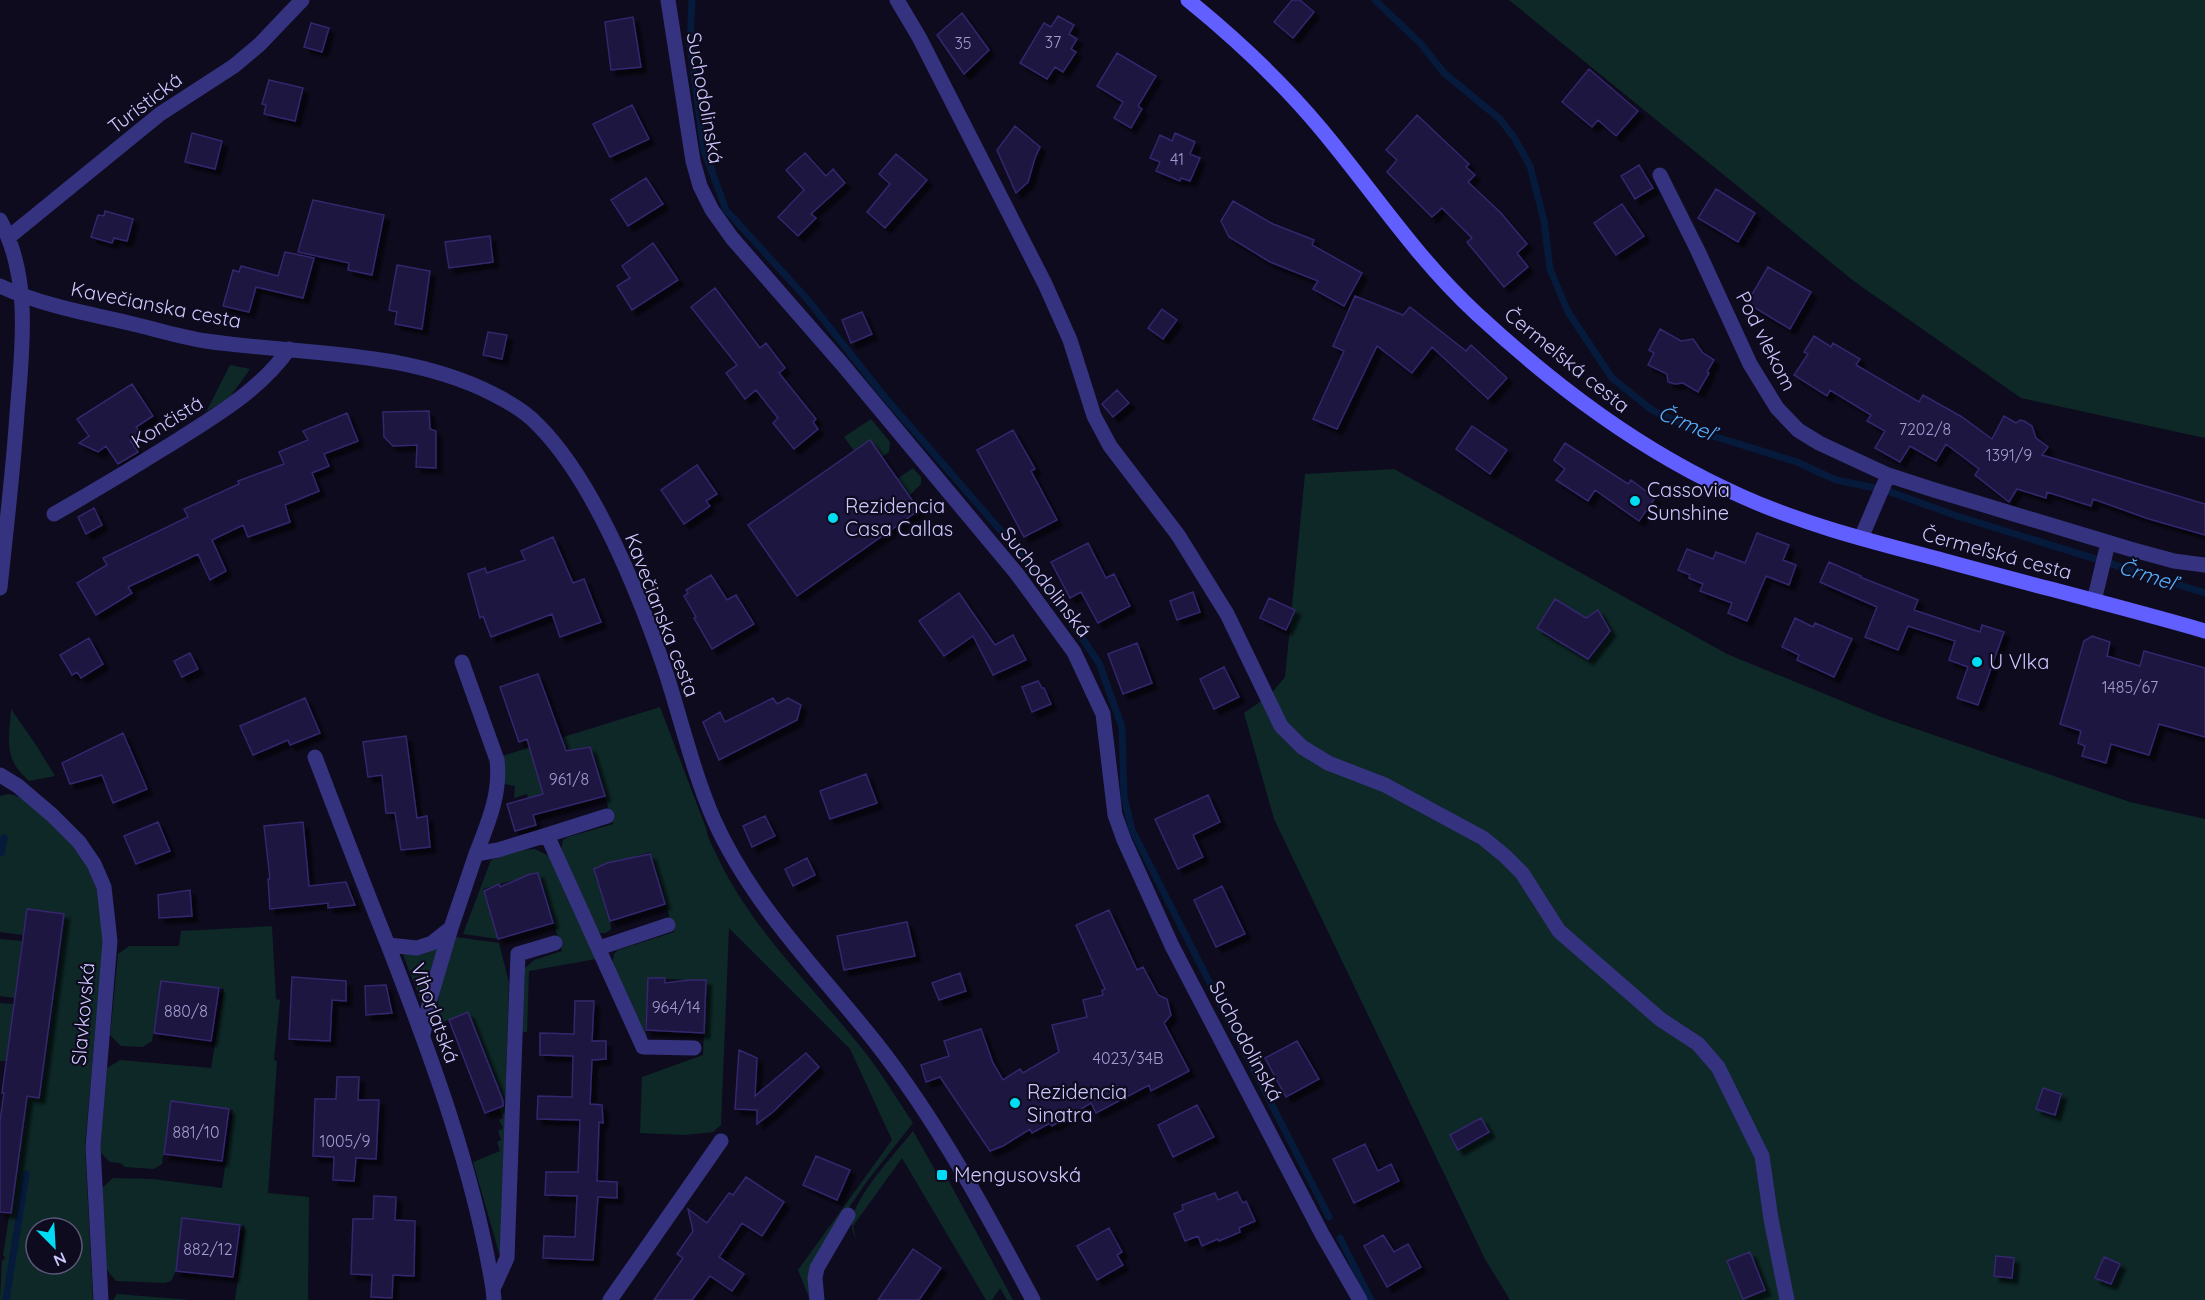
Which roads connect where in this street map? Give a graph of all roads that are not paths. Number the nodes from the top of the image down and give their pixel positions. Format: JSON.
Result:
{"nodes":[{"id":1,"x":302,"y":0,"type":"edge"},
{"id":2,"x":668,"y":0,"type":"edge"},
{"id":3,"x":897,"y":0,"type":"edge"},
{"id":4,"x":1188,"y":0,"type":"edge"},
{"id":5,"x":1660,"y":175,"type":"dead end"},
{"id":6,"x":0,"y":220,"type":"edge"},
{"id":7,"x":9,"y":237,"type":"junction"},
{"id":8,"x":0,"y":286,"type":"edge"},
{"id":9,"x":21,"y":296,"type":"junction"},
{"id":10,"x":289,"y":349,"type":"junction"},
{"id":11,"x":7,"y":467,"type":"edge"},
{"id":12,"x":1886,"y":480,"type":"junction"},
{"id":13,"x":54,"y":514,"type":"dead end"},
{"id":14,"x":1861,"y":538,"type":"junction"},
{"id":15,"x":2107,"y":548,"type":"junction"},
{"id":16,"x":2205,"y":566,"type":"edge"},
{"id":17,"x":0,"y":588,"type":"edge"},
{"id":18,"x":2094,"y":601,"type":"junction"},
{"id":19,"x":2205,"y":632,"type":"edge"},
{"id":20,"x":462,"y":662,"type":"dead end"},
{"id":21,"x":315,"y":758,"type":"dead end"},
{"id":22,"x":0,"y":775,"type":"edge"},
{"id":23,"x":607,"y":816,"type":"dead end"},
{"id":24,"x":547,"y":835,"type":"junction"},
{"id":25,"x":476,"y":854,"type":"junction"},
{"id":26,"x":668,"y":925,"type":"dead end"},
{"id":27,"x":451,"y":928,"type":"junction"},
{"id":28,"x":555,"y":943,"type":"dead end"},
{"id":29,"x":388,"y":945,"type":"junction"},
{"id":30,"x":598,"y":948,"type":"junction"},
{"id":31,"x":423,"y":1035,"type":"junction"},
{"id":32,"x":694,"y":1048,"type":"dead end"},
{"id":33,"x":721,"y":1141,"type":"dead end"},
{"id":34,"x":848,"y":1215,"type":"dead end"},
{"id":35,"x":494,"y":1295,"type":"edge"},
{"id":36,"x":101,"y":1300,"type":"edge"},
{"id":37,"x":610,"y":1300,"type":"edge"},
{"id":38,"x":817,"y":1300,"type":"edge"},
{"id":39,"x":1033,"y":1300,"type":"edge"},
{"id":40,"x":1360,"y":1300,"type":"edge"},
{"id":41,"x":1787,"y":1300,"type":"edge"}],
"edges":[{"from":1,"to":7,"type":"street","name":"Turistická"},
{"from":2,"to":40,"type":"street","name":"Suchodolinská"},
{"from":3,"to":41,"type":"street"},
{"from":4,"to":14,"type":"main road","name":"Čermeľská cesta"},
{"from":5,"to":12,"type":"street","name":"Pod vlekom"},
{"from":6,"to":7,"type":"street"},
{"from":7,"to":9,"type":"street"},
{"from":8,"to":9,"type":"street","name":"Kavečianska cesta"},
{"from":9,"to":10,"type":"street","name":"Kavečianska cesta"},
{"from":9,"to":11,"type":"street"},
{"from":10,"to":13,"type":"street","name":"Končistá"},
{"from":10,"to":39,"type":"street","name":"Kavečianska cesta"},
{"from":11,"to":17,"type":"street"},
{"from":12,"to":14,"type":"street"},
{"from":12,"to":15,"type":"street","name":"Pod vlekom"},
{"from":14,"to":18,"type":"main road","name":"Čermeľská cesta"},
{"from":15,"to":16,"type":"street","name":"Pod vlekom"},
{"from":15,"to":18,"type":"street"},
{"from":18,"to":19,"type":"main road","name":"Čermeľská cesta"},
{"from":20,"to":25,"type":"street"},
{"from":21,"to":29,"type":"street","name":"Vihorlatská"},
{"from":22,"to":36,"type":"street","name":"Slavkovská"},
{"from":23,"to":24,"type":"street"},
{"from":24,"to":25,"type":"street"},
{"from":24,"to":30,"type":"street"},
{"from":25,"to":27,"type":"street"},
{"from":26,"to":30,"type":"street"},
{"from":27,"to":29,"type":"street"},
{"from":27,"to":31,"type":"street"},
{"from":28,"to":35,"type":"street","name":"Vihorlatská"},
{"from":29,"to":31,"type":"street","name":"Vihorlatská"},
{"from":30,"to":32,"type":"street"},
{"from":31,"to":35,"type":"street","name":"Vihorlatská"},
{"from":33,"to":37,"type":"street"},
{"from":34,"to":38,"type":"street"}]}
